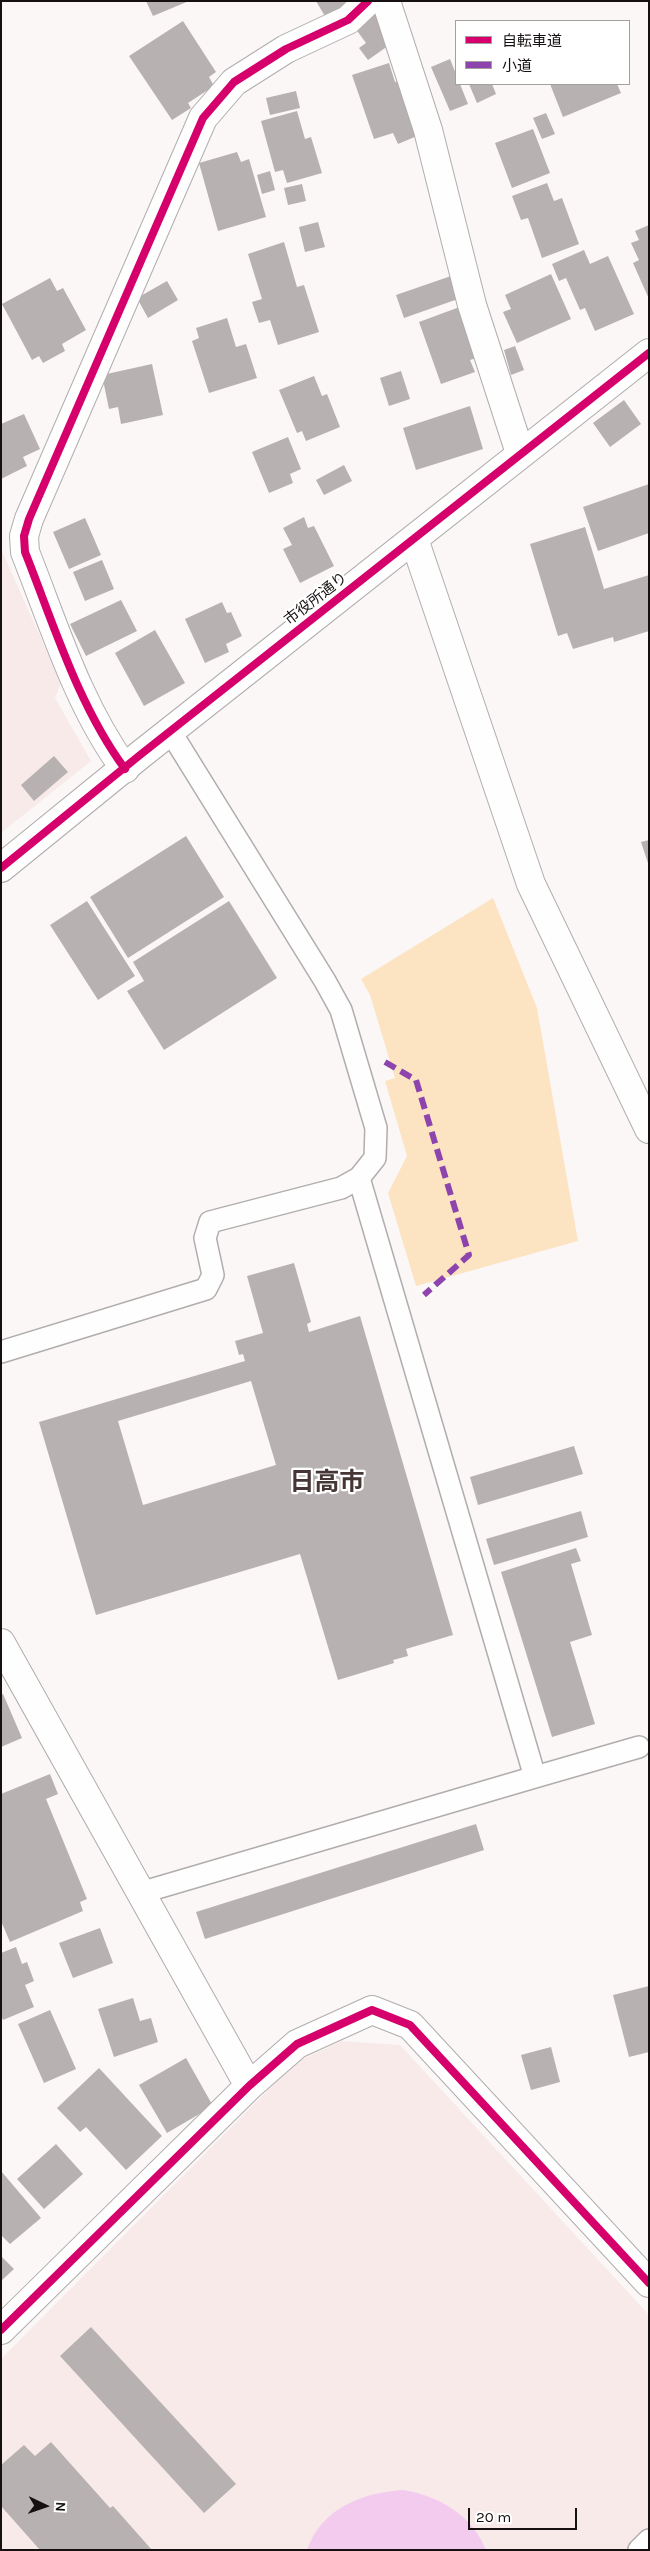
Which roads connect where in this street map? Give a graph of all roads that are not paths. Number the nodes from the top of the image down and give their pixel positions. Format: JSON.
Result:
{"nodes":[{"id":1,"x":368,"y":1,"type":"edge"},
{"id":2,"x":386,"y":1,"type":"edge"},
{"id":3,"x":649,"y":353,"type":"edge"},
{"id":4,"x":520,"y":453,"type":"junction"},
{"id":5,"x":414,"y":539,"type":"junction"},
{"id":6,"x":170,"y":731,"type":"junction"},
{"id":7,"x":125,"y":769,"type":"junction"},
{"id":8,"x":1,"y":868,"type":"edge"},
{"id":9,"x":648,"y":1126,"type":"edge"},
{"id":10,"x":359,"y":1178,"type":"junction"},
{"id":11,"x":1,"y":1352,"type":"edge"},
{"id":12,"x":1,"y":1643,"type":"edge"},
{"id":13,"x":639,"y":1747,"type":"dead end"},
{"id":14,"x":535,"y":1777,"type":"junction"},
{"id":15,"x":140,"y":1893,"type":"junction"},
{"id":16,"x":249,"y":2086,"type":"junction"},
{"id":17,"x":649,"y":2283,"type":"edge"},
{"id":18,"x":1,"y":2330,"type":"edge"},
{"id":19,"x":649,"y":2540,"type":"edge"},
{"id":20,"x":639,"y":2550,"type":"edge"}],
"edges":[{"from":1,"to":7,"type":"street"},
{"from":2,"to":4,"type":"street"},
{"from":3,"to":4,"type":"street","name":"市役所通り"},
{"from":4,"to":5,"type":"street","name":"市役所通り"},
{"from":5,"to":6,"type":"street","name":"市役所通り"},
{"from":5,"to":9,"type":"street"},
{"from":6,"to":7,"type":"street","name":"市役所通り"},
{"from":6,"to":10,"type":"lane"},
{"from":7,"to":8,"type":"street","name":"市役所通り"},
{"from":10,"to":11,"type":"lane"},
{"from":10,"to":14,"type":"lane"},
{"from":12,"to":15,"type":"street"},
{"from":13,"to":14,"type":"lane"},
{"from":14,"to":15,"type":"lane"},
{"from":15,"to":16,"type":"street"},
{"from":16,"to":17,"type":"street"},
{"from":16,"to":18,"type":"street"},
{"from":19,"to":20,"type":"lane"}]}
